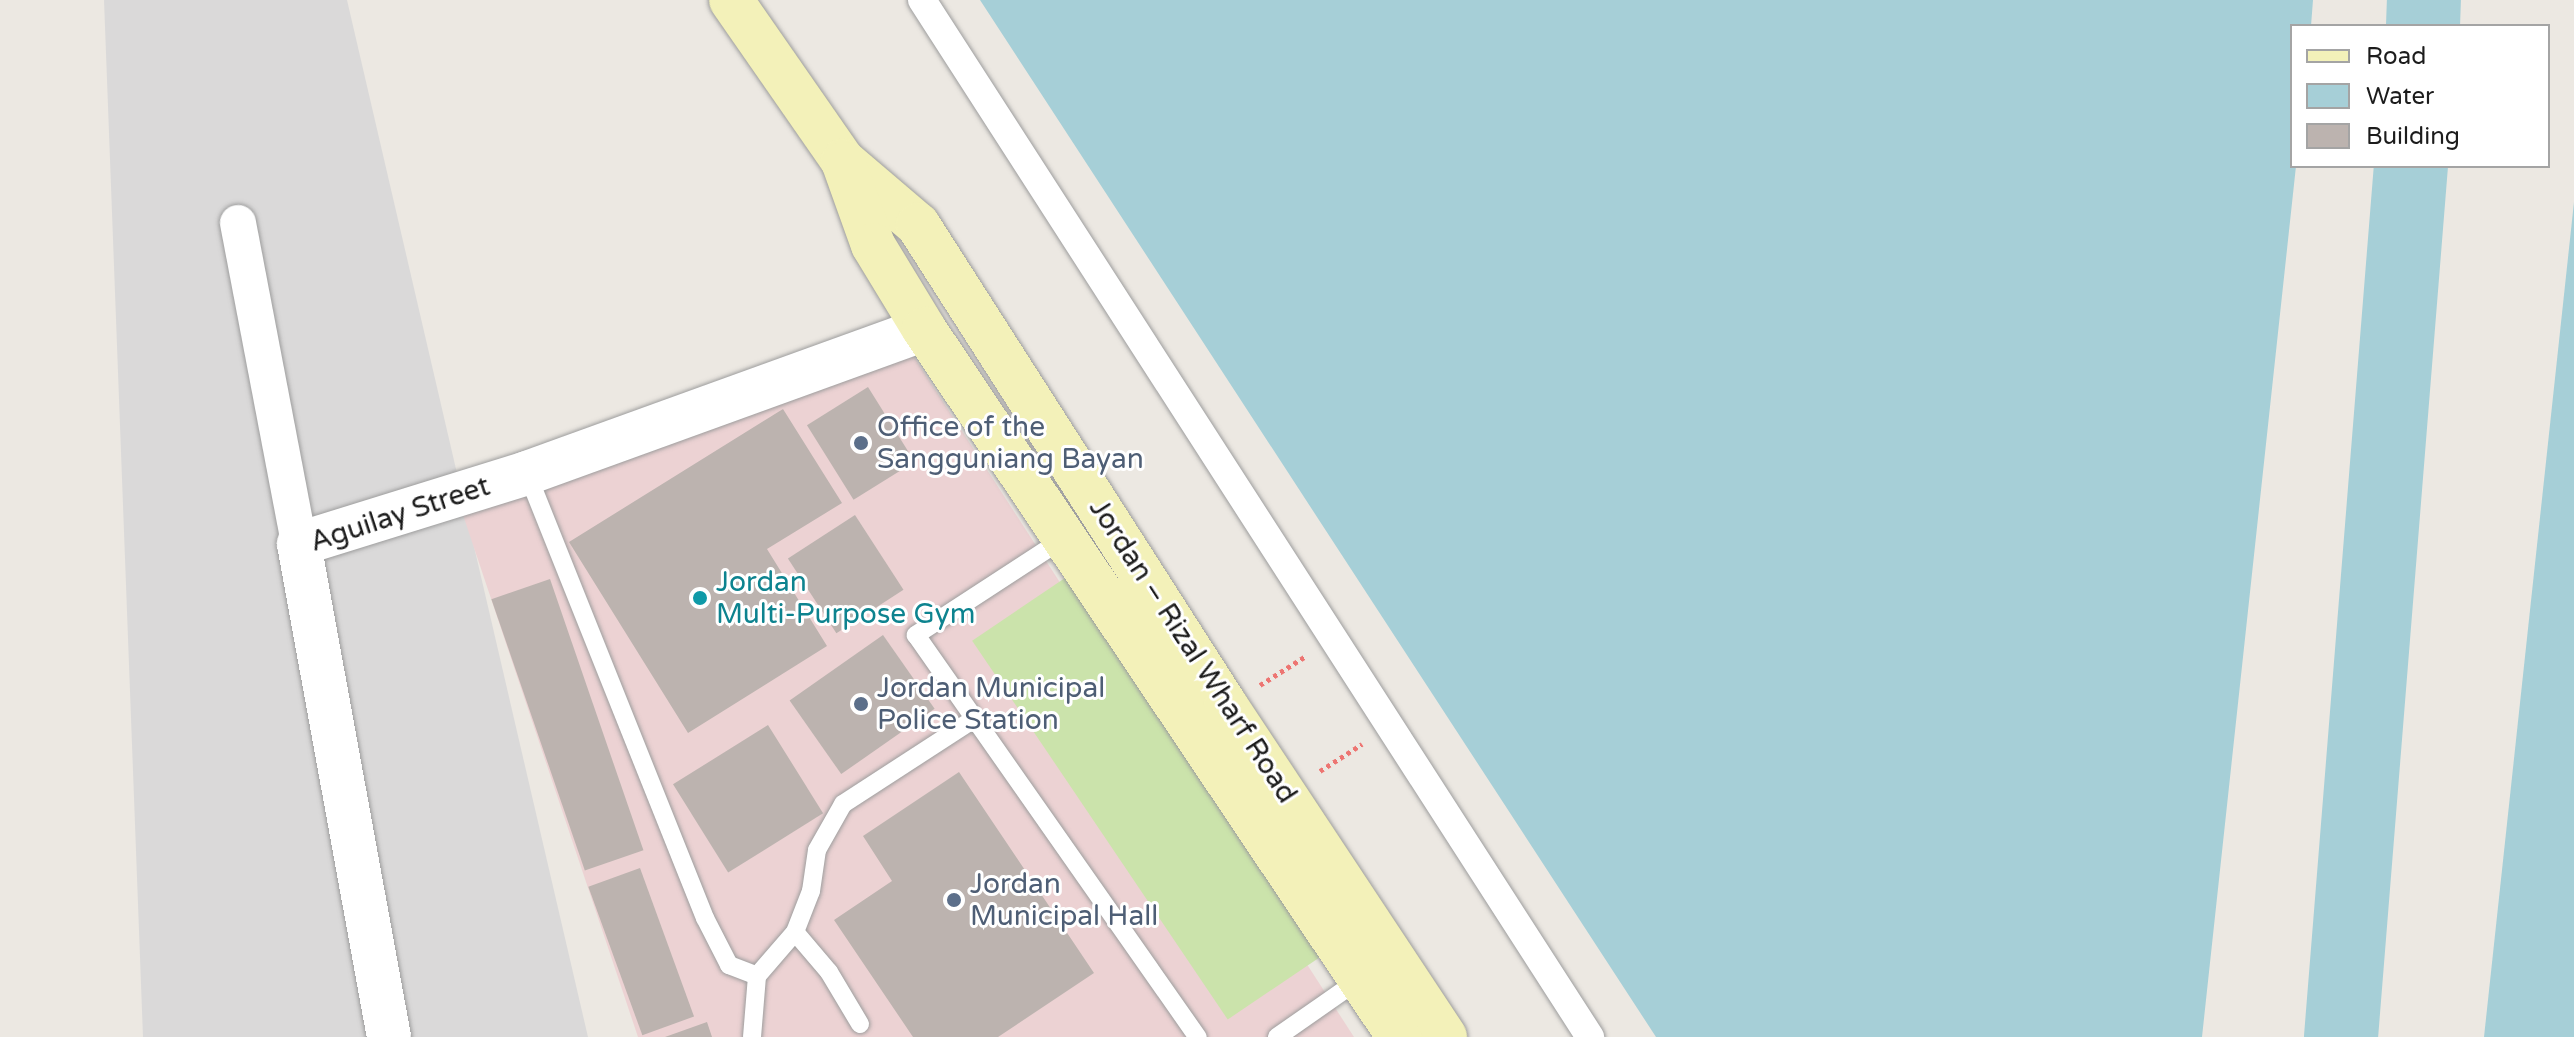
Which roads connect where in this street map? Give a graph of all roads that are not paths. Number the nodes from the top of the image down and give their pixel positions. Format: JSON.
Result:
{"nodes":[{"id":1,"x":731,"y":0,"type":"edge"},
{"id":2,"x":922,"y":0,"type":"edge"},
{"id":3,"x":843,"y":161,"type":"junction"},
{"id":4,"x":238,"y":223,"type":"dead end"},
{"id":5,"x":924,"y":329,"type":"junction"},
{"id":6,"x":527,"y":473,"type":"junction"},
{"id":7,"x":1063,"y":539,"type":"junction"},
{"id":8,"x":299,"y":544,"type":"junction"},
{"id":9,"x":974,"y":719,"type":"junction"},
{"id":10,"x":795,"y":932,"type":"junction"},
{"id":11,"x":757,"y":976,"type":"junction"},
{"id":12,"x":1362,"y":978,"type":"junction"},
{"id":13,"x":860,"y":1024,"type":"dead end"},
{"id":14,"x":389,"y":1037,"type":"edge"},
{"id":15,"x":752,"y":1037,"type":"edge"},
{"id":16,"x":1198,"y":1037,"type":"edge"},
{"id":17,"x":1277,"y":1037,"type":"edge"},
{"id":18,"x":1399,"y":1037,"type":"edge"},
{"id":19,"x":1445,"y":1037,"type":"edge"},
{"id":20,"x":1590,"y":1037,"type":"edge"}],
"edges":[{"from":1,"to":3,"type":"main road","name":"Jordan – Rizal Wharf Road"},
{"from":2,"to":20,"type":"street"},
{"from":3,"to":5,"type":"main road","name":"Jordan – Rizal Wharf Road"},
{"from":3,"to":19,"type":"main road","name":"Jordan – Rizal Wharf Road"},
{"from":4,"to":8,"type":"street"},
{"from":5,"to":6,"type":"street","name":"Aguilay Street"},
{"from":5,"to":7,"type":"main road","name":"Jordan – Rizal Wharf Road"},
{"from":6,"to":8,"type":"street","name":"Aguilay Street"},
{"from":6,"to":11,"type":"lane"},
{"from":7,"to":9,"type":"lane"},
{"from":7,"to":12,"type":"main road","name":"Jordan – Rizal Wharf Road"},
{"from":8,"to":14,"type":"street","name":"Aguilay Street"},
{"from":9,"to":10,"type":"lane"},
{"from":9,"to":16,"type":"lane"},
{"from":10,"to":11,"type":"lane"},
{"from":10,"to":13,"type":"lane"},
{"from":11,"to":15,"type":"lane"},
{"from":12,"to":17,"type":"lane"},
{"from":12,"to":18,"type":"main road","name":"Jordan – Rizal Wharf Road"}]}
